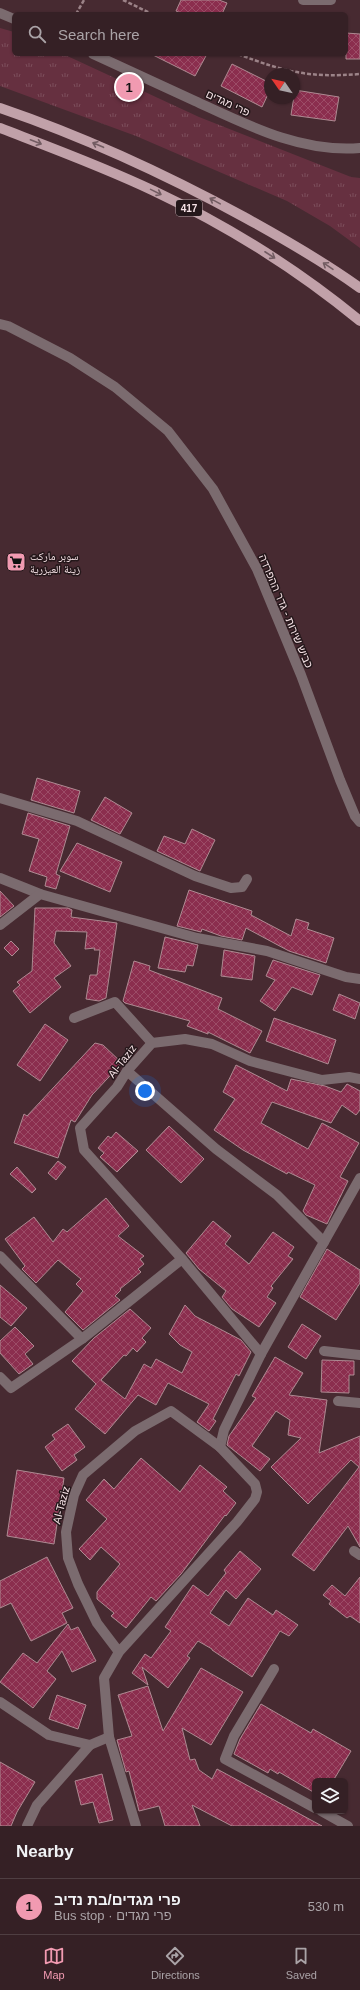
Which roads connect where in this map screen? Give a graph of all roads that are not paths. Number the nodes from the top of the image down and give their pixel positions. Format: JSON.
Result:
{"nodes":[{"id":1,"x":304,"y":0,"type":"edge"},
{"id":2,"x":331,"y":0,"type":"edge"},
{"id":3,"x":0,"y":13,"type":"edge"},
{"id":4,"x":12,"y":18,"type":"edge"},
{"id":5,"x":97,"y":56,"type":"edge"},
{"id":6,"x":0,"y":108,"type":"edge"},
{"id":7,"x":0,"y":128,"type":"edge"},
{"id":8,"x":360,"y":148,"type":"edge"},
{"id":9,"x":360,"y":288,"type":"edge"},
{"id":10,"x":360,"y":321,"type":"edge"},
{"id":11,"x":0,"y":324,"type":"edge"},
{"id":12,"x":0,"y":798,"type":"edge"},
{"id":13,"x":360,"y":822,"type":"edge"},
{"id":14,"x":0,"y":878,"type":"edge"},
{"id":15,"x":247,"y":879,"type":"dead end"},
{"id":16,"x":40,"y":894,"type":"junction"},
{"id":17,"x":0,"y":925,"type":"edge"},
{"id":18,"x":360,"y":979,"type":"edge"},
{"id":19,"x":74,"y":1018,"type":"dead end"},
{"id":20,"x":152,"y":1043,"type":"junction"},
{"id":21,"x":127,"y":1072,"type":"junction"},
{"id":22,"x":360,"y":1079,"type":"edge"},
{"id":23,"x":360,"y":1178,"type":"edge"},
{"id":24,"x":324,"y":1242,"type":"junction"},
{"id":25,"x":0,"y":1256,"type":"edge"},
{"id":26,"x":182,"y":1259,"type":"junction"},
{"id":27,"x":82,"y":1339,"type":"junction"},
{"id":28,"x":324,"y":1351,"type":"dead end"},
{"id":29,"x":261,"y":1354,"type":"junction"},
{"id":30,"x":360,"y":1355,"type":"edge"},
{"id":31,"x":0,"y":1376,"type":"edge"},
{"id":32,"x":338,"y":1402,"type":"dead end"},
{"id":33,"x":360,"y":1404,"type":"edge"},
{"id":34,"x":220,"y":1447,"type":"junction"},
{"id":35,"x":119,"y":1652,"type":"junction"},
{"id":36,"x":274,"y":1668,"type":"dead end"},
{"id":37,"x":0,"y":1702,"type":"edge"},
{"id":38,"x":109,"y":1737,"type":"junction"},
{"id":39,"x":90,"y":1744,"type":"junction"},
{"id":40,"x":312,"y":1806,"type":"edge"},
{"id":41,"x":326,"y":1814,"type":"edge"},
{"id":42,"x":27,"y":1826,"type":"edge"},
{"id":43,"x":136,"y":1826,"type":"edge"},
{"id":44,"x":348,"y":1826,"type":"edge"}],
"edges":[{"from":1,"to":2,"type":"street"},
{"from":3,"to":4,"type":"street"},
{"from":5,"to":8,"type":"street","name":"פרי מגדים"},
{"from":9,"to":6,"type":"main road","number":"417","one_way":true},
{"from":7,"to":10,"type":"main road","number":"417","one_way":true},
{"from":11,"to":13,"type":"street","name":"כביש שירות - גדר ההפרדה"},
{"from":12,"to":15,"type":"street"},
{"from":14,"to":16,"type":"street"},
{"from":16,"to":17,"type":"street"},
{"from":16,"to":18,"type":"street"},
{"from":19,"to":20,"type":"street"},
{"from":20,"to":21,"type":"street","name":"Al-Taziz"},
{"from":20,"to":22,"type":"street","name":"Al-Taziz"},
{"from":21,"to":24,"type":"street"},
{"from":21,"to":26,"type":"street","name":"Al-Taziz"},
{"from":23,"to":24,"type":"street"},
{"from":24,"to":29,"type":"street"},
{"from":25,"to":27,"type":"street"},
{"from":26,"to":27,"type":"street"},
{"from":26,"to":29,"type":"street","name":"Al-Taziz"},
{"from":27,"to":31,"type":"street"},
{"from":28,"to":30,"type":"street"},
{"from":29,"to":34,"type":"street"},
{"from":32,"to":33,"type":"street"},
{"from":34,"to":35,"type":"street","name":"Al-Taziz"},
{"from":34,"to":35,"type":"street","name":"Al-Taziz"},
{"from":35,"to":38,"type":"street","name":"Al-Taziz"},
{"from":36,"to":40,"type":"street"},
{"from":37,"to":39,"type":"street"},
{"from":38,"to":39,"type":"street"},
{"from":38,"to":43,"type":"street","name":"Al-Taziz"},
{"from":39,"to":42,"type":"street"},
{"from":41,"to":44,"type":"street"}]}
